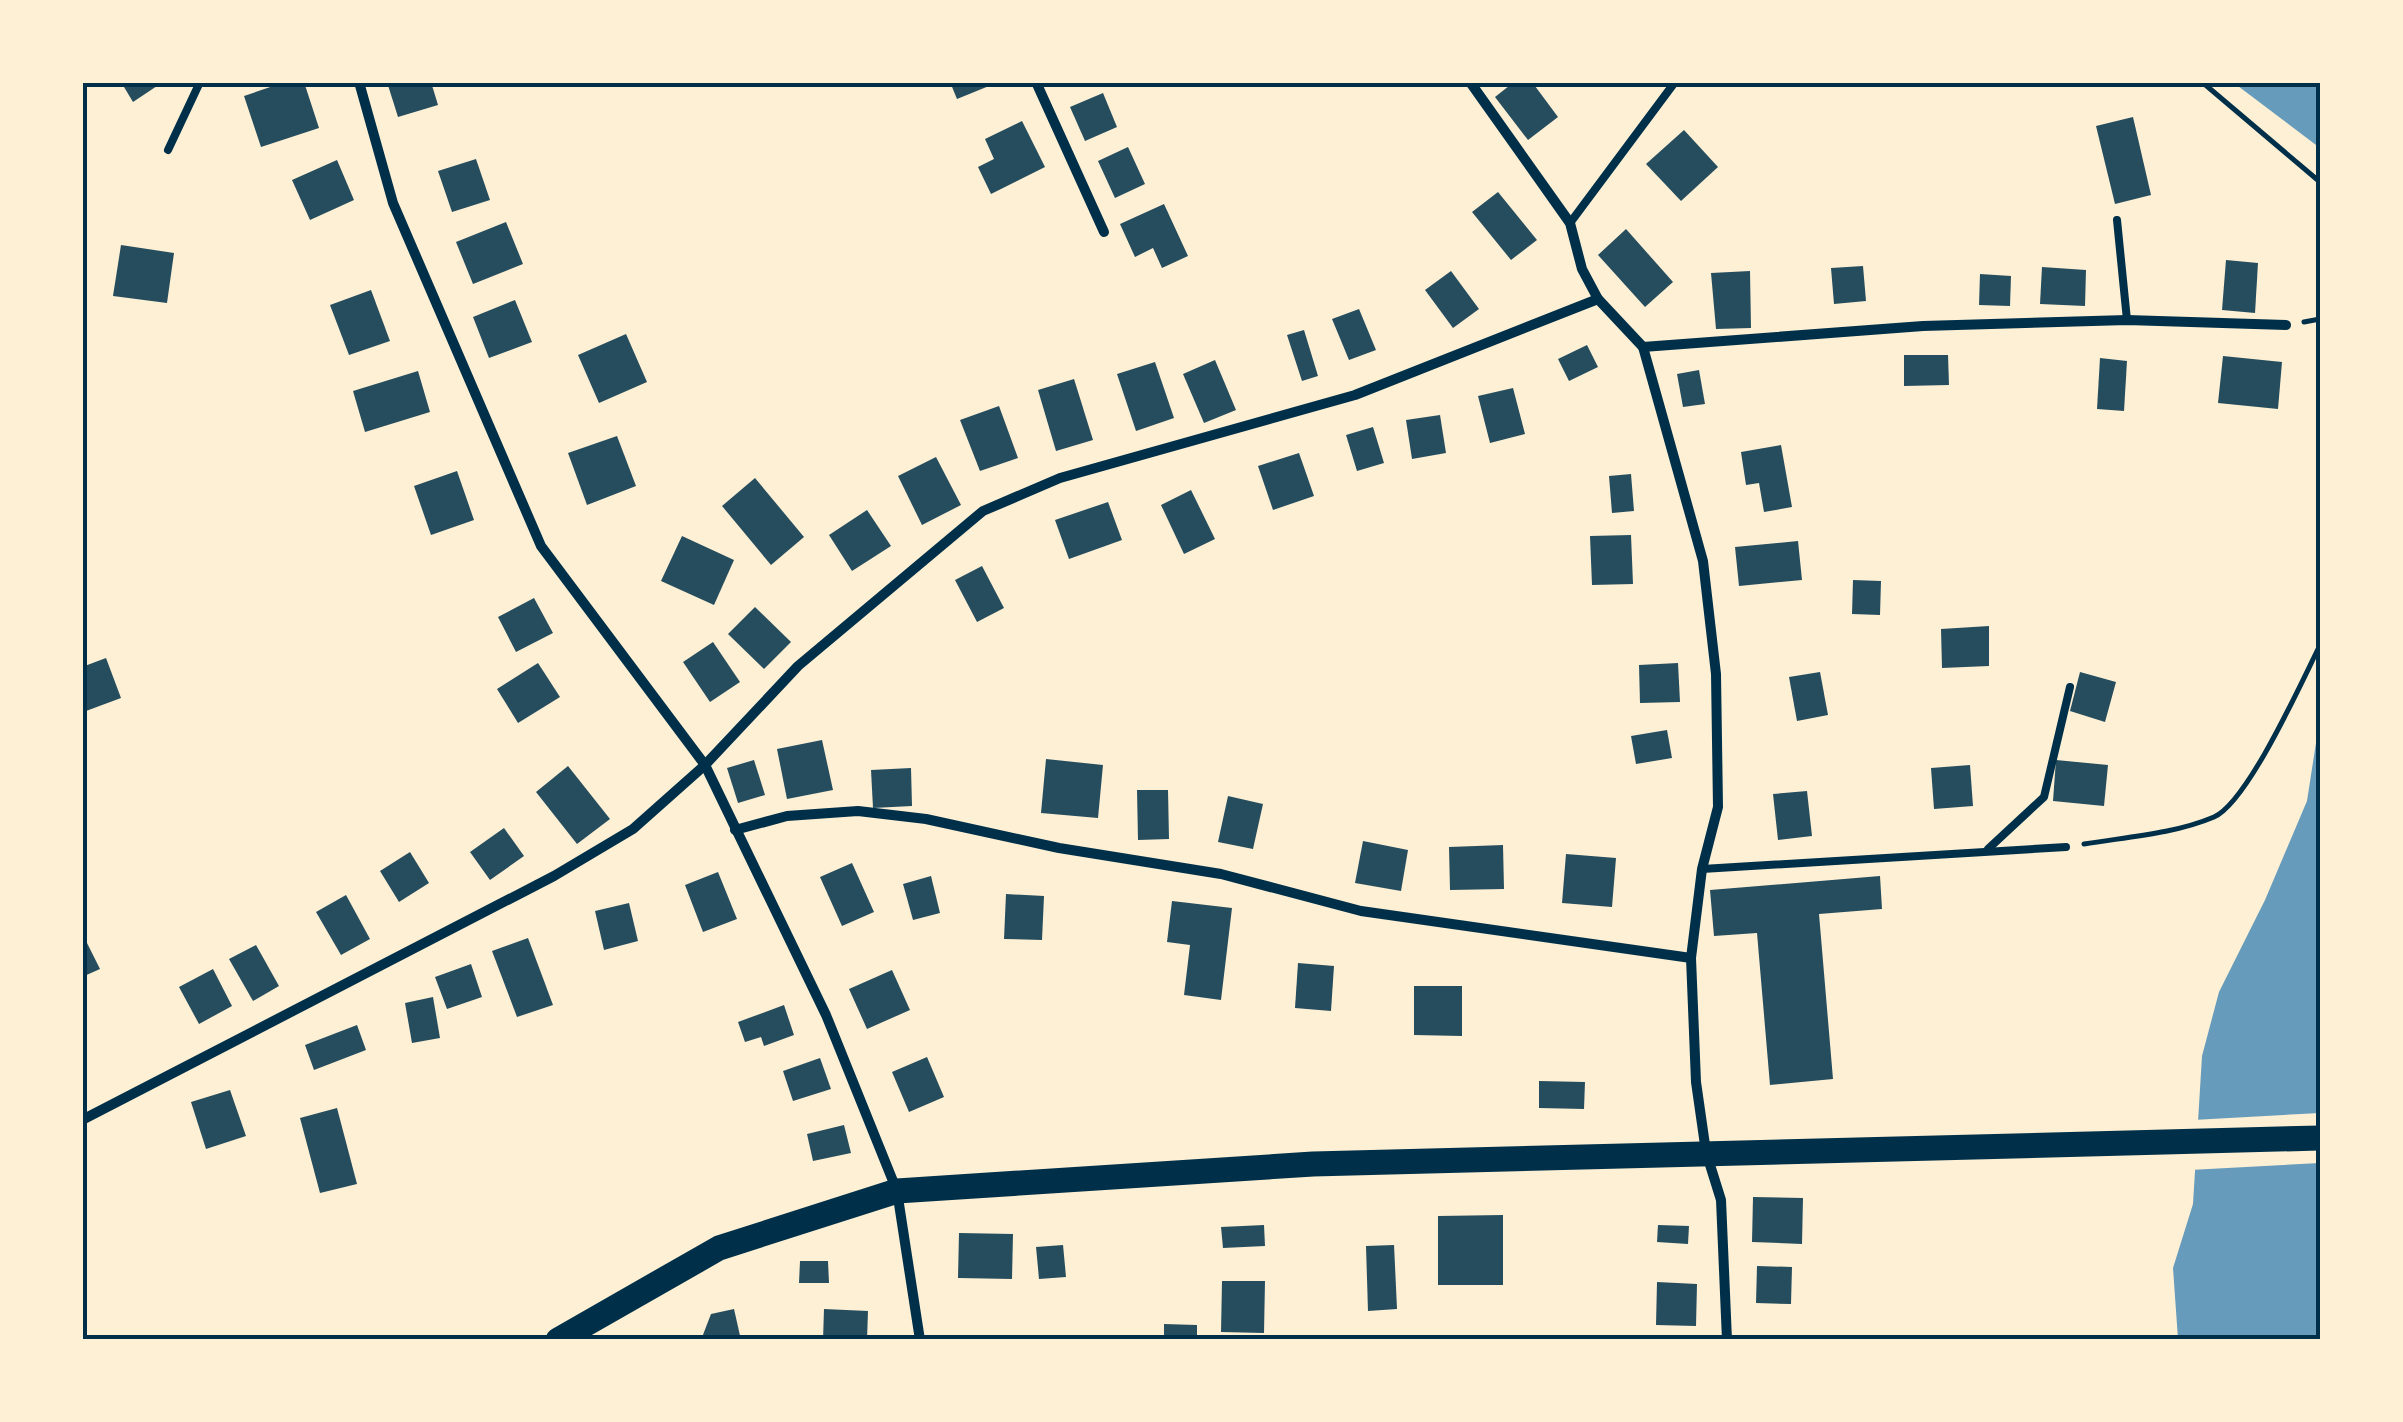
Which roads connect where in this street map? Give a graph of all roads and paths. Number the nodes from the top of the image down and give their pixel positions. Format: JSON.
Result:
{"nodes":[{"id":1,"x":200,"y":82,"type":"edge"},
{"id":2,"x":359,"y":82,"type":"edge"},
{"id":3,"x":1036,"y":82,"type":"edge"},
{"id":4,"x":1470,"y":82,"type":"edge"},
{"id":5,"x":1675,"y":82,"type":"edge"},
{"id":6,"x":2202,"y":82,"type":"edge"},
{"id":7,"x":168,"y":150,"type":"dead end"},
{"id":8,"x":2320,"y":182,"type":"edge"},
{"id":9,"x":2117,"y":220,"type":"dead end"},
{"id":10,"x":1570,"y":223,"type":"junction"},
{"id":11,"x":1104,"y":232,"type":"dead end"},
{"id":12,"x":1598,"y":299,"type":"junction"},
{"id":13,"x":2127,"y":320,"type":"junction"},
{"id":14,"x":2286,"y":325,"type":"dead end"},
{"id":15,"x":1643,"y":347,"type":"junction"},
{"id":16,"x":2320,"y":645,"type":"edge"},
{"id":17,"x":2070,"y":686,"type":"dead end"},
{"id":18,"x":704,"y":765,"type":"junction"},
{"id":19,"x":736,"y":830,"type":"junction"},
{"id":20,"x":2066,"y":846,"type":"joint"},
{"id":21,"x":1988,"y":849,"type":"junction"},
{"id":22,"x":1702,"y":869,"type":"junction"},
{"id":23,"x":1691,"y":958,"type":"junction"},
{"id":24,"x":82,"y":1120,"type":"edge"},
{"id":25,"x":2320,"y":1138,"type":"edge"},
{"id":26,"x":1706,"y":1152,"type":"junction"},
{"id":27,"x":897,"y":1191,"type":"junction"},
{"id":28,"x":558,"y":1340,"type":"edge"},
{"id":29,"x":920,"y":1340,"type":"edge"},
{"id":30,"x":1727,"y":1340,"type":"edge"}],
"edges":[{"from":1,"to":7,"type":"lane"},
{"from":2,"to":18,"type":"street"},
{"from":3,"to":11,"type":"street"},
{"from":4,"to":10,"type":"street"},
{"from":5,"to":10,"type":"lane"},
{"from":6,"to":8,"type":"path"},
{"from":9,"to":13,"type":"lane"},
{"from":10,"to":12,"type":"street"},
{"from":12,"to":15,"type":"street"},
{"from":12,"to":18,"type":"street"},
{"from":13,"to":14,"type":"street"},
{"from":13,"to":15,"type":"street"},
{"from":15,"to":22,"type":"street"},
{"from":16,"to":20,"type":"path"},
{"from":17,"to":21,"type":"lane"},
{"from":18,"to":19,"type":"street"},
{"from":18,"to":24,"type":"street"},
{"from":19,"to":23,"type":"street"},
{"from":19,"to":27,"type":"street"},
{"from":20,"to":21,"type":"lane"},
{"from":21,"to":22,"type":"lane"},
{"from":22,"to":23,"type":"street"},
{"from":23,"to":26,"type":"street"},
{"from":25,"to":26,"type":"main road"},
{"from":26,"to":27,"type":"main road"},
{"from":26,"to":30,"type":"street"},
{"from":27,"to":28,"type":"main road"},
{"from":27,"to":29,"type":"street"}]}
